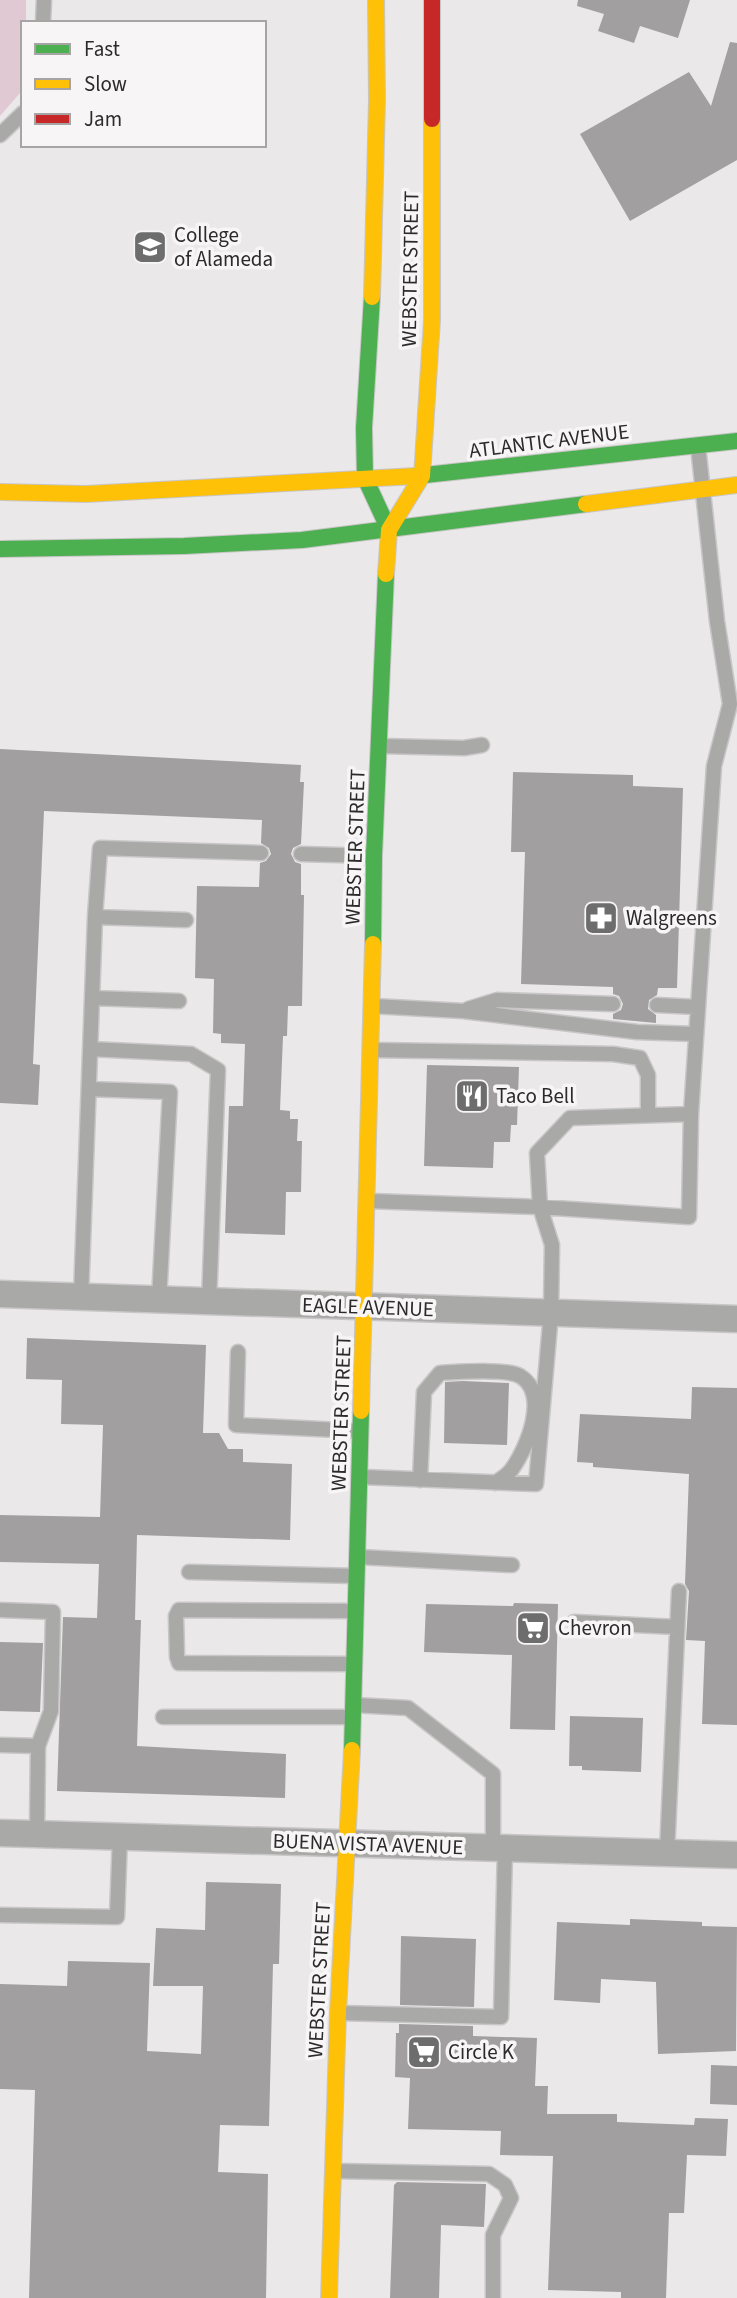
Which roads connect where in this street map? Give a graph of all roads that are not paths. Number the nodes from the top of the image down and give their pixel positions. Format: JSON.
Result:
{"nodes":[{"id":1,"x":44,"y":0,"type":"edge"},
{"id":2,"x":376,"y":0,"type":"edge"},
{"id":3,"x":432,"y":0,"type":"edge"},
{"id":4,"x":43,"y":21,"type":"edge"},
{"id":5,"x":21,"y":115,"type":"edge"},
{"id":6,"x":0,"y":135,"type":"edge"},
{"id":7,"x":737,"y":441,"type":"edge"},
{"id":8,"x":698,"y":444,"type":"junction"},
{"id":9,"x":422,"y":476,"type":"junction"},
{"id":10,"x":365,"y":478,"type":"junction"},
{"id":11,"x":737,"y":485,"type":"edge"},
{"id":12,"x":702,"y":489,"type":"junction"},
{"id":13,"x":0,"y":492,"type":"edge"},
{"id":14,"x":389,"y":530,"type":"junction"},
{"id":15,"x":0,"y":549,"type":"edge"},
{"id":16,"x":379,"y":746,"type":"junction"},
{"id":17,"x":482,"y":746,"type":"dead end"},
{"id":18,"x":261,"y":853,"type":"dead end"},
{"id":19,"x":301,"y":854,"type":"dead end"},
{"id":20,"x":374,"y":856,"type":"junction"},
{"id":21,"x":95,"y":917,"type":"junction"},
{"id":22,"x":186,"y":919,"type":"dead end"},
{"id":23,"x":92,"y":998,"type":"junction"},
{"id":24,"x":179,"y":1000,"type":"dead end"},
{"id":25,"x":613,"y":1004,"type":"dead end"},
{"id":26,"x":657,"y":1005,"type":"dead end"},
{"id":27,"x":372,"y":1006,"type":"junction"},
{"id":28,"x":697,"y":1007,"type":"junction"},
{"id":29,"x":463,"y":1011,"type":"junction"},
{"id":30,"x":695,"y":1034,"type":"junction"},
{"id":31,"x":90,"y":1049,"type":"junction"},
{"id":32,"x":372,"y":1050,"type":"junction"},
{"id":33,"x":89,"y":1089,"type":"junction"},
{"id":34,"x":691,"y":1114,"type":"junction"},
{"id":35,"x":648,"y":1115,"type":"junction"},
{"id":36,"x":367,"y":1201,"type":"junction"},
{"id":37,"x":540,"y":1207,"type":"junction"},
{"id":38,"x":0,"y":1294,"type":"edge"},
{"id":39,"x":81,"y":1297,"type":"junction"},
{"id":40,"x":159,"y":1300,"type":"junction"},
{"id":41,"x":209,"y":1301,"type":"junction"},
{"id":42,"x":365,"y":1308,"type":"junction"},
{"id":43,"x":551,"y":1313,"type":"junction"},
{"id":44,"x":737,"y":1319,"type":"edge"},
{"id":45,"x":238,"y":1352,"type":"dead end"},
{"id":46,"x":361,"y":1431,"type":"junction"},
{"id":47,"x":360,"y":1477,"type":"junction"},
{"id":48,"x":420,"y":1480,"type":"junction"},
{"id":49,"x":495,"y":1483,"type":"junction"},
{"id":50,"x":358,"y":1557,"type":"junction"},
{"id":51,"x":512,"y":1565,"type":"dead end"},
{"id":52,"x":189,"y":1572,"type":"dead end"},
{"id":53,"x":357,"y":1576,"type":"junction"},
{"id":54,"x":679,"y":1591,"type":"dead end"},
{"id":55,"x":0,"y":1610,"type":"edge"},
{"id":56,"x":356,"y":1611,"type":"junction"},
{"id":57,"x":574,"y":1622,"type":"dead end"},
{"id":58,"x":677,"y":1627,"type":"junction"},
{"id":59,"x":355,"y":1664,"type":"junction"},
{"id":60,"x":354,"y":1711,"type":"junction"},
{"id":61,"x":163,"y":1717,"type":"dead end"},
{"id":62,"x":0,"y":1745,"type":"edge"},
{"id":63,"x":38,"y":1746,"type":"junction"},
{"id":64,"x":0,"y":1833,"type":"edge"},
{"id":65,"x":37,"y":1834,"type":"junction"},
{"id":66,"x":120,"y":1836,"type":"junction"},
{"id":67,"x":347,"y":1844,"type":"junction"},
{"id":68,"x":499,"y":1848,"type":"junction"},
{"id":69,"x":667,"y":1853,"type":"junction"},
{"id":70,"x":737,"y":1855,"type":"edge"},
{"id":71,"x":0,"y":1915,"type":"edge"},
{"id":72,"x":338,"y":2012,"type":"junction"},
{"id":73,"x":333,"y":2171,"type":"junction"},
{"id":74,"x":330,"y":2298,"type":"edge"},
{"id":75,"x":493,"y":2298,"type":"edge"}],
"edges":[{"from":1,"to":4,"type":"lane"},
{"from":2,"to":10,"type":"main road","name":"WEBSTER STREET"},
{"from":3,"to":9,"type":"main road","name":"WEBSTER STREET"},
{"from":5,"to":6,"type":"lane"},
{"from":7,"to":8,"type":"main road","name":"ATLANTIC AVENUE"},
{"from":8,"to":9,"type":"main road","name":"ATLANTIC AVENUE"},
{"from":8,"to":12,"type":"lane"},
{"from":9,"to":10,"type":"main road","name":"ATLANTIC AVENUE"},
{"from":9,"to":14,"type":"main road","name":"WEBSTER STREET"},
{"from":10,"to":13,"type":"main road","name":"ATLANTIC AVENUE"},
{"from":10,"to":14,"type":"main road","name":"WEBSTER STREET"},
{"from":11,"to":12,"type":"main road"},
{"from":12,"to":14,"type":"main road"},
{"from":12,"to":28,"type":"lane"},
{"from":14,"to":15,"type":"main road"},
{"from":14,"to":16,"type":"main road","name":"WEBSTER STREET"},
{"from":16,"to":17,"type":"lane"},
{"from":16,"to":20,"type":"main road","name":"WEBSTER STREET"},
{"from":18,"to":21,"type":"lane"},
{"from":19,"to":20,"type":"lane"},
{"from":20,"to":27,"type":"main road","name":"WEBSTER STREET"},
{"from":21,"to":22,"type":"lane"},
{"from":21,"to":23,"type":"lane"},
{"from":23,"to":24,"type":"lane"},
{"from":23,"to":31,"type":"lane"},
{"from":25,"to":29,"type":"lane"},
{"from":26,"to":28,"type":"lane"},
{"from":27,"to":29,"type":"lane"},
{"from":27,"to":32,"type":"main road","name":"WEBSTER STREET"},
{"from":28,"to":30,"type":"lane"},
{"from":29,"to":30,"type":"lane"},
{"from":30,"to":34,"type":"lane"},
{"from":31,"to":33,"type":"lane"},
{"from":31,"to":41,"type":"lane"},
{"from":32,"to":35,"type":"lane"},
{"from":32,"to":36,"type":"main road","name":"WEBSTER STREET"},
{"from":33,"to":39,"type":"lane"},
{"from":33,"to":40,"type":"lane"},
{"from":34,"to":35,"type":"lane"},
{"from":34,"to":37,"type":"lane"},
{"from":35,"to":37,"type":"lane"},
{"from":36,"to":37,"type":"lane"},
{"from":36,"to":42,"type":"main road","name":"WEBSTER STREET"},
{"from":37,"to":43,"type":"lane"},
{"from":38,"to":39,"type":"street","name":"EAGLE AVENUE"},
{"from":39,"to":40,"type":"street","name":"EAGLE AVENUE"},
{"from":40,"to":41,"type":"street","name":"EAGLE AVENUE"},
{"from":41,"to":42,"type":"street","name":"EAGLE AVENUE"},
{"from":42,"to":43,"type":"street","name":"EAGLE AVENUE"},
{"from":42,"to":46,"type":"main road","name":"WEBSTER STREET"},
{"from":43,"to":44,"type":"street","name":"EAGLE AVENUE"},
{"from":43,"to":49,"type":"lane"},
{"from":45,"to":46,"type":"lane"},
{"from":46,"to":47,"type":"main road","name":"WEBSTER STREET"},
{"from":47,"to":48,"type":"lane"},
{"from":47,"to":50,"type":"main road","name":"WEBSTER STREET"},
{"from":48,"to":49,"type":"lane"},
{"from":48,"to":49,"type":"lane"},
{"from":50,"to":51,"type":"lane"},
{"from":50,"to":53,"type":"main road","name":"WEBSTER STREET"},
{"from":52,"to":53,"type":"lane"},
{"from":53,"to":56,"type":"main road","name":"WEBSTER STREET"},
{"from":54,"to":58,"type":"lane"},
{"from":55,"to":63,"type":"lane"},
{"from":56,"to":59,"type":"main road","name":"WEBSTER STREET"},
{"from":56,"to":59,"type":"lane"},
{"from":57,"to":58,"type":"lane"},
{"from":58,"to":69,"type":"lane"},
{"from":59,"to":60,"type":"main road","name":"WEBSTER STREET"},
{"from":60,"to":61,"type":"lane"},
{"from":60,"to":67,"type":"main road","name":"WEBSTER STREET"},
{"from":60,"to":68,"type":"lane"},
{"from":62,"to":63,"type":"lane"},
{"from":63,"to":65,"type":"lane"},
{"from":64,"to":65,"type":"street","name":"BUENA VISTA AVENUE"},
{"from":65,"to":66,"type":"street","name":"BUENA VISTA AVENUE"},
{"from":66,"to":67,"type":"street","name":"BUENA VISTA AVENUE"},
{"from":66,"to":71,"type":"lane"},
{"from":67,"to":68,"type":"street","name":"BUENA VISTA AVENUE"},
{"from":67,"to":72,"type":"main road","name":"WEBSTER STREET"},
{"from":68,"to":69,"type":"street","name":"BUENA VISTA AVENUE"},
{"from":68,"to":72,"type":"lane"},
{"from":69,"to":70,"type":"street","name":"BUENA VISTA AVENUE"},
{"from":72,"to":73,"type":"main road","name":"WEBSTER STREET"},
{"from":73,"to":74,"type":"main road","name":"WEBSTER STREET"},
{"from":73,"to":75,"type":"lane"}]}
